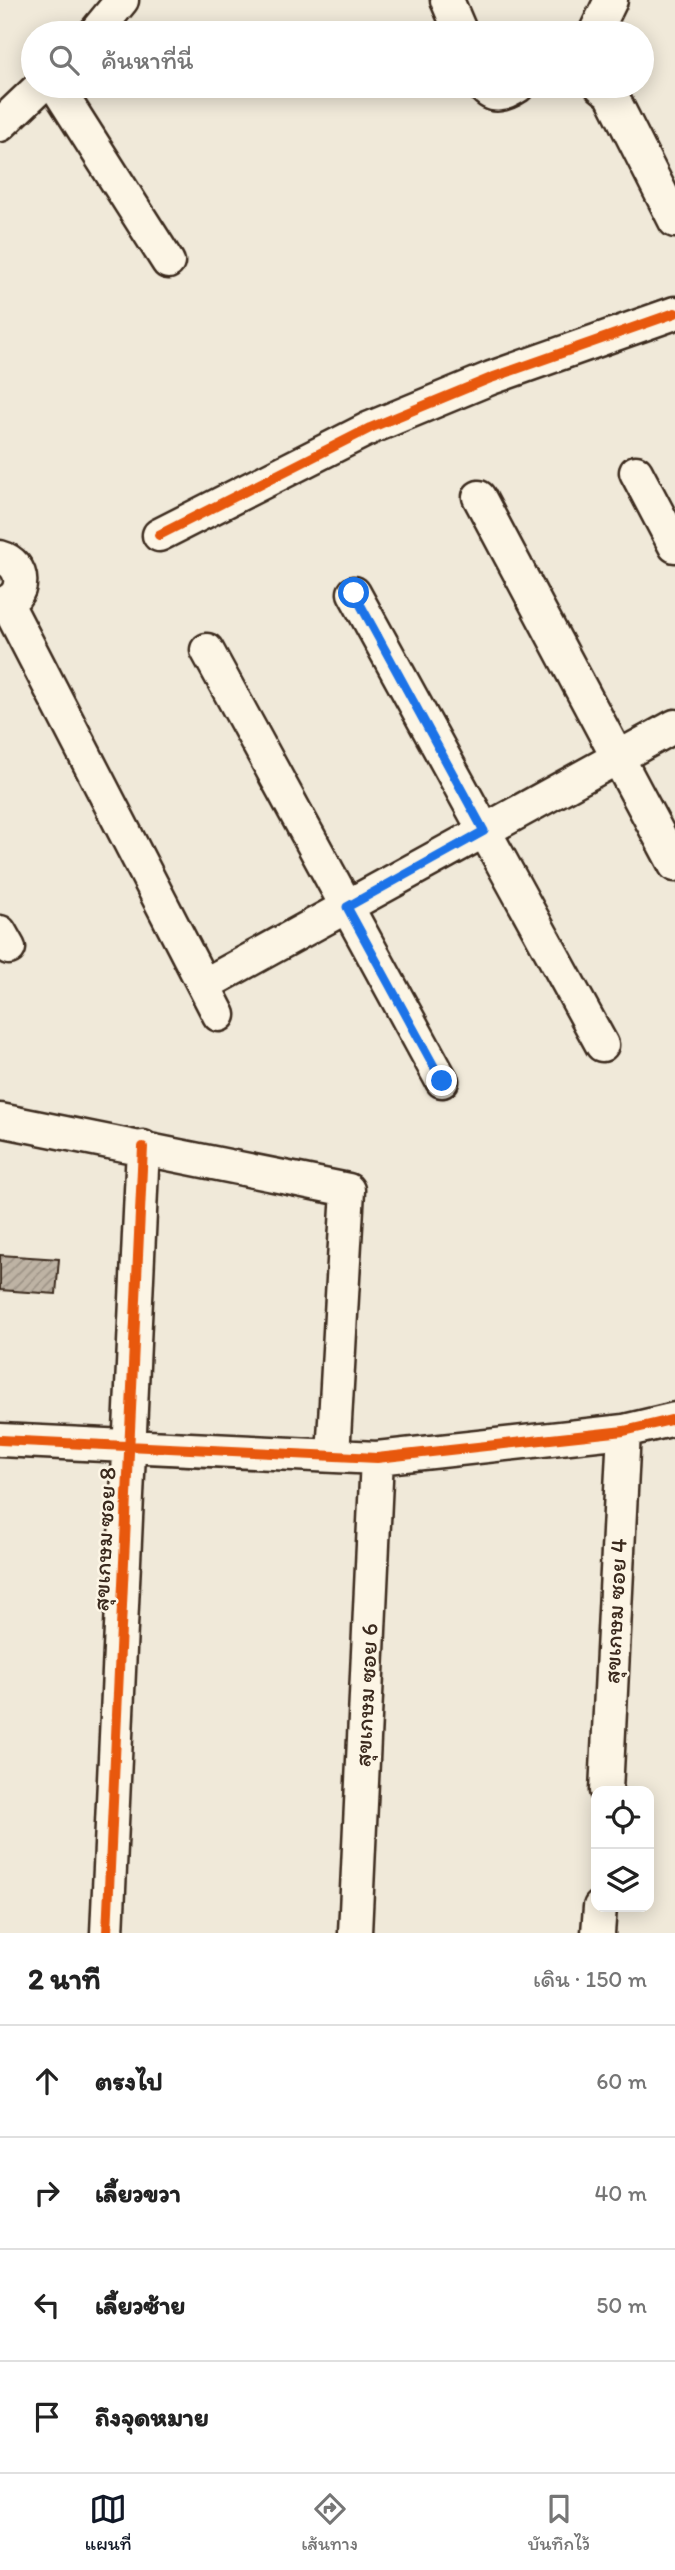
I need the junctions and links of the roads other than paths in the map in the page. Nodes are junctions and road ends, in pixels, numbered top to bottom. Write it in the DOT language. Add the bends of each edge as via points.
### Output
graph roads {
  1 [pos="122,0"];
  2 [pos="447,0"];
  3 [pos="611,0"];
  4 [pos="105,21"];
  5 [pos="456,21"];
  6 [pos="601,21"];
  7 [pos="28,98"];
  8 [pos="64,98"];
  9 [pos="613,98"];
  10 [pos="0,125"];
  11 [pos="675,221"];
  12 [pos="168,262"];
  13 [pos="675,313"];
  14 [pos="636,472"];
  15 [pos="479,497"];
  16 [pos="159,535"];
  17 [pos="675,546"];
  18 [pos="0,557"];
  19 [pos="354,593"];
  20 [pos="3,603"];
  21 [pos="207,650"];
  22 [pos="675,726"];
  23 [pos="618,758"];
  24 [pos="484,831"];
  25 [pos="675,865"];
  26 [pos="347,907"];
  27 [pos="204,985"];
  28 [pos="219,1015"];
  29 [pos="602,1045"];
  30 [pos="442,1081"];
  31 [pos="0,1120"];
  32 [pos="143,1147"];
  33 [pos="675,1419"];
  34 [pos="624,1430"];
  35 [pos="0,1440"];
  36 [pos="130,1447"];
  37 [pos="332,1456"];
  38 [pos="377,1458"];
  39 [pos="606,1786"];
  40 [pos="600,1912"];
  41 [pos="107,1933"];
  42 [pos="355,1933"];
  43 [pos="598,1933"];
  1 -- 4 [label="street"];
  2 -- 5 [label="street"];
  3 -- 6 [label="street"];
  7 -- 10 [label="street"];
  8 -- 12 [label="street"];
  9 -- 11 [label="street"];
  13 -- 16 [label="street" via="491,378 370,428"];
  14 -- 17 [label="street"];
  15 -- 23 [label="street"];
  18 -- 20 [label="street" via="15,565 21,577 19,591"];
  19 -- 24 [label="street"];
  20 -- 27 [label="street"];
  21 -- 26 [label="street"];
  22 -- 23 [label="street"];
  23 -- 24 [label="street"];
  23 -- 25 [label="street"];
  24 -- 26 [label="street"];
  24 -- 29 [label="street"];
  26 -- 27 [label="street"];
  26 -- 30 [label="street"];
  27 -- 28 [label="street"];
  31 -- 32 [label="street"];
  32 -- 36 [label="street, สุขเกษม ซอย 8"];
  32 -- 37 [label="street" via="348,1190"];
  33 -- 34 [label="street"];
  34 -- 38 [label="street"];
  34 -- 39 [label="street, สุขเกษม ซอย 4"];
  35 -- 36 [label="street"];
  36 -- 37 [label="street"];
  36 -- 41 [label="street, สุขเกษม ซอย 8"];
  37 -- 38 [label="street"];
  38 -- 42 [label="street, สุขเกษม ซอย 6"];
  40 -- 43 [label="street"];
}
